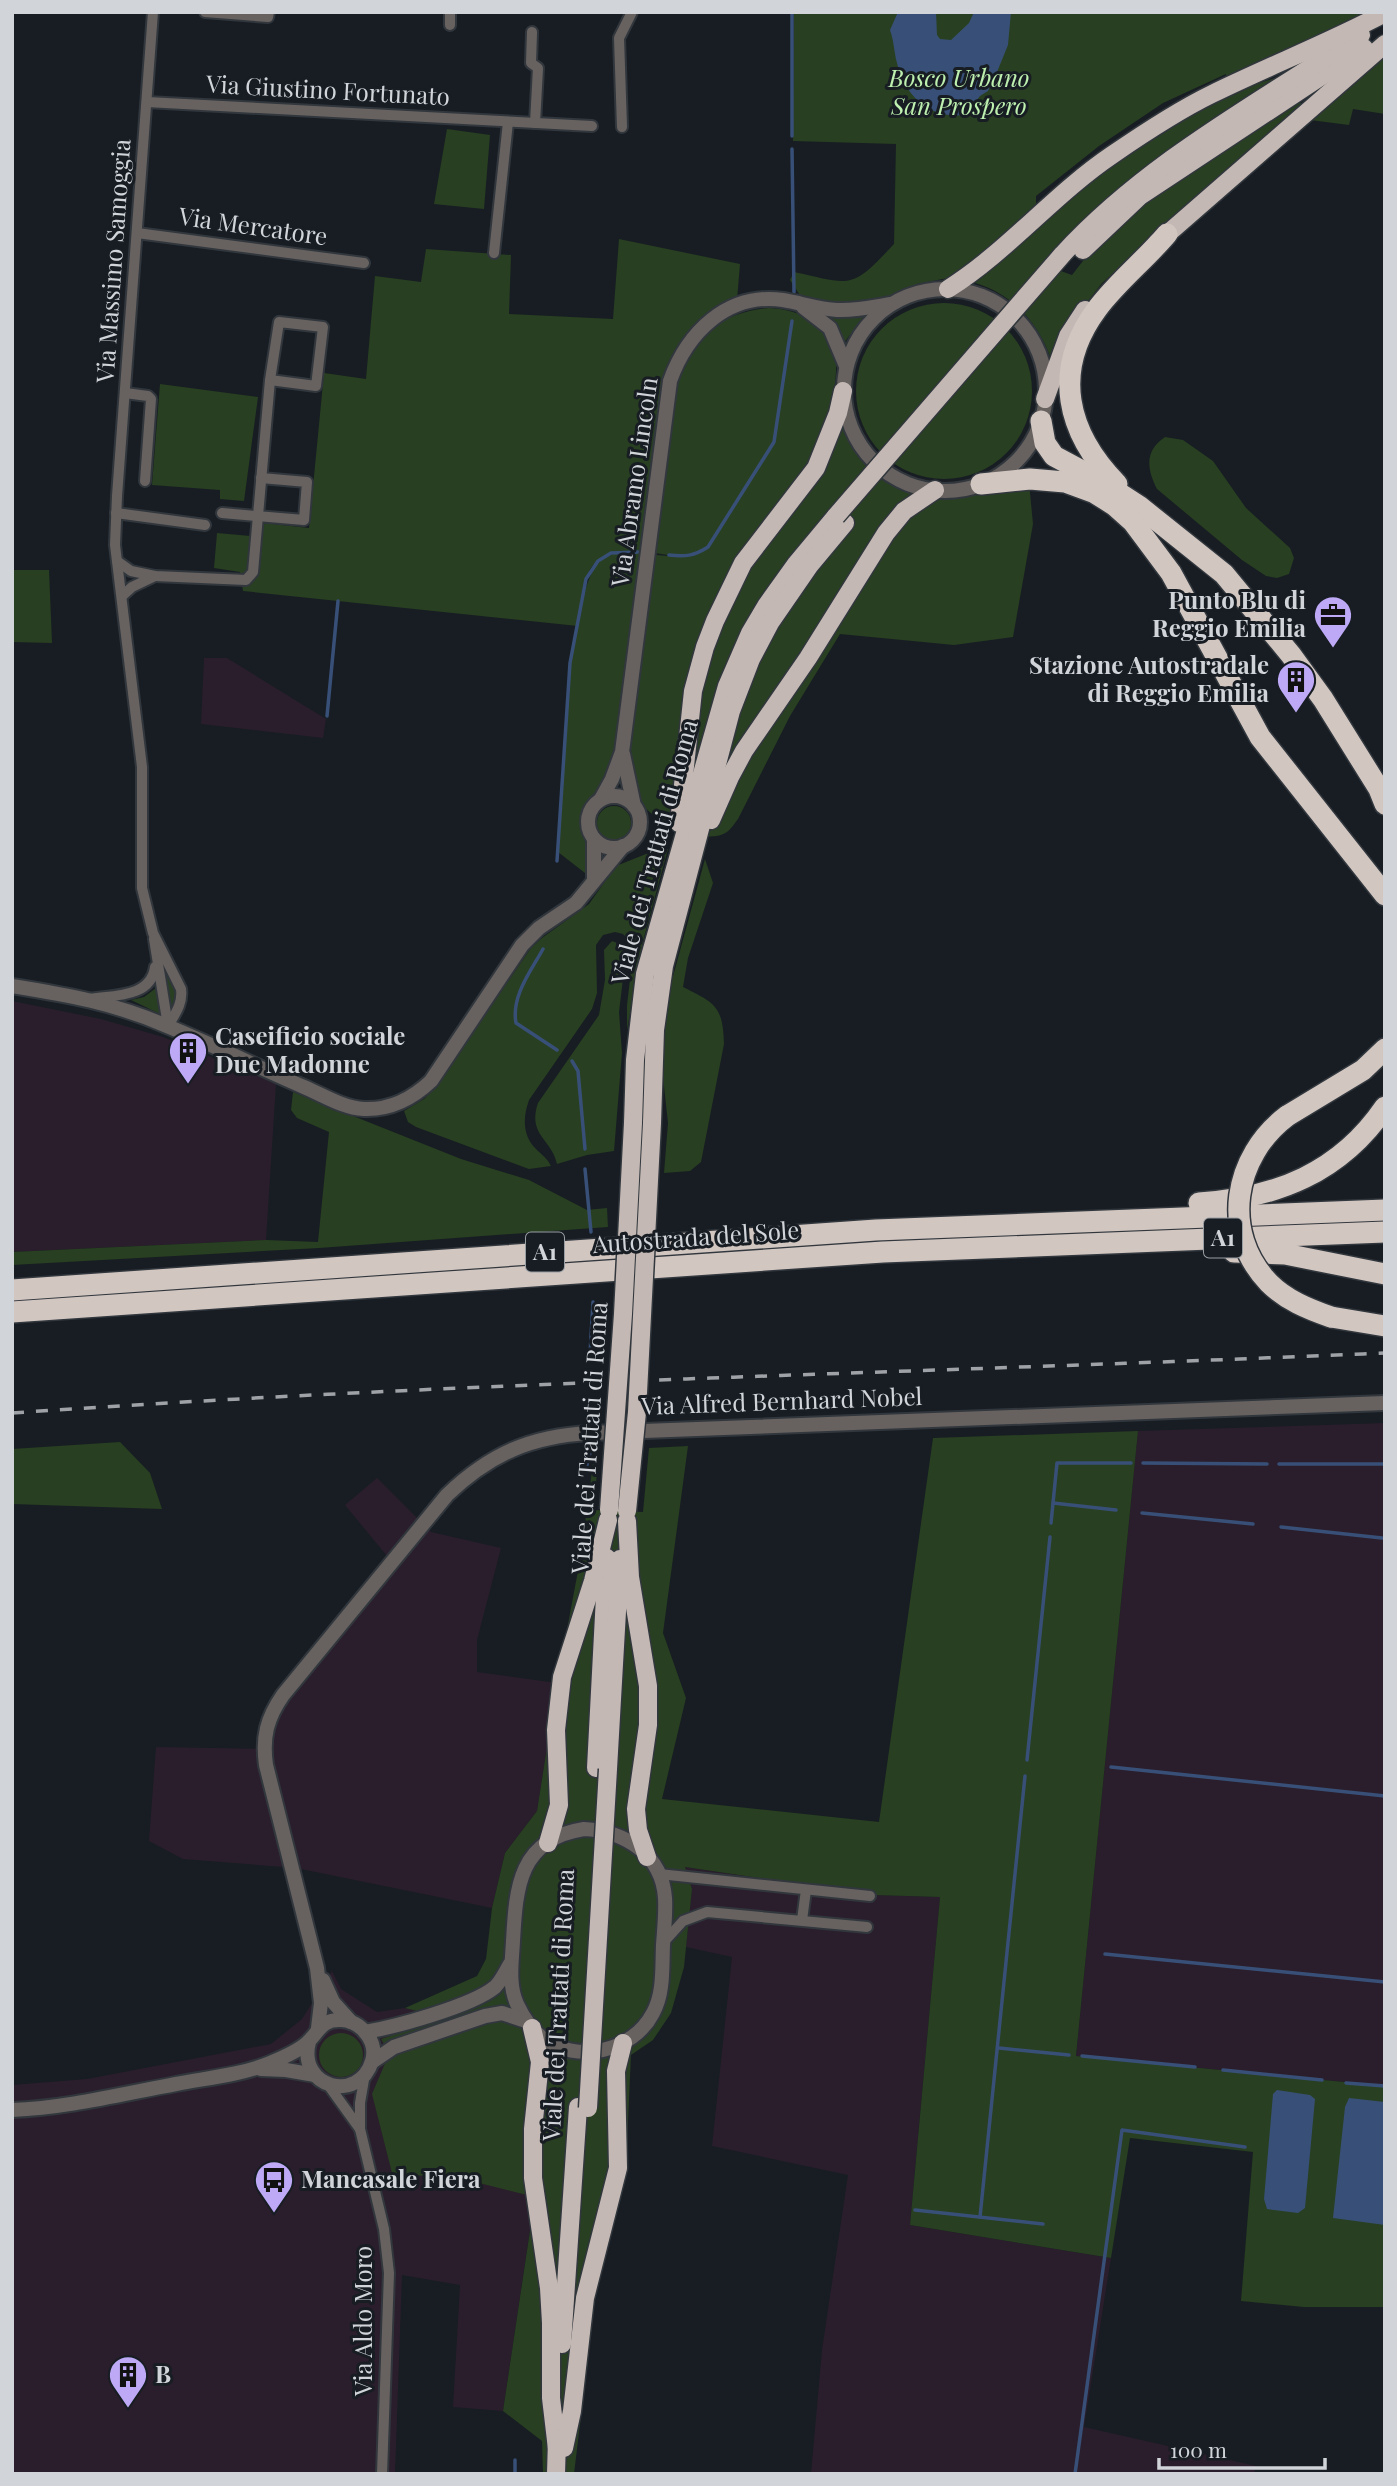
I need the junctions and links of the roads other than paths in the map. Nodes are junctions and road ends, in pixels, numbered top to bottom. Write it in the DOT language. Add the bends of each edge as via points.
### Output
graph roads {
  1 [pos="153,12"];
  2 [pos="205,12"];
  3 [pos="269,12"];
  4 [pos="450,12"];
  5 [pos="632,12"];
  6 [pos="1385,13"];
  7 [pos="1385,20"];
  8 [pos="450,25"];
  9 [pos="532,32"];
  10 [pos="1385,35"];
  11 [pos="1385,44"];
  12 [pos="146,102"];
  13 [pos="508,122"];
  14 [pos="535,123"];
  15 [pos="592,126"];
  16 [pos="622,127"];
  17 [pos="137,233"];
  18 [pos="1167,234"];
  19 [pos="494,253"];
  20 [pos="1067,259"];
  21 [pos="364,263"];
  22 [pos="948,289"];
  23 [pos="796,303"];
  24 [pos="891,304"];
  25 [pos="846,366"];
  26 [pos="270,380"];
  27 [pos="844,391"];
  28 [pos="125,393"];
  29 [pos="1045,399"];
  30 [pos="1041,421"];
  31 [pos="261,478"];
  32 [pos="145,481"];
  33 [pos="981,484"];
  34 [pos="935,490"];
  35 [pos="1139,506"];
  36 [pos="116,513"];
  37 [pos="222,513"];
  38 [pos="258,517"];
  39 [pos="841,519"];
  40 [pos="205,525"];
  41 [pos="117,561"];
  42 [pos="155,576"];
  43 [pos="122,596"];
  44 [pos="622,752"];
  45 [pos="601,799"];
  46 [pos="1385,804"];
  47 [pos="635,807"];
  48 [pos="594,839"];
  49 [pos="623,846"];
  50 [pos="594,878"];
  51 [pos="689,878"];
  52 [pos="668,886"];
  53 [pos="1385,895"];
  54 [pos="153,933"];
  55 [pos="155,958"];
  56 [pos="12,986"];
  57 [pos="89,999"];
  58 [pos="180,1004"];
  59 [pos="168,1026"];
  60 [pos="182,1032"];
  61 [pos="1385,1049"];
  62 [pos="1385,1107"];
  63 [pos="1385,1210"];
  64 [pos="1079,1220"];
  65 [pos="1385,1232"];
  66 [pos="1060,1244"];
  67 [pos="1385,1274"];
  68 [pos="12,1290"];
  69 [pos="12,1312"];
  70 [pos="1385,1326"];
  71 [pos="1385,1403"];
  72 [pos="618,1515"];
  73 [pos="548,1843"];
  74 [pos="647,1857"];
  75 [pos="659,1874"];
  76 [pos="806,1890"];
  77 [pos="870,1896"];
  78 [pos="802,1920"];
  79 [pos="867,1927"];
  80 [pos="663,1943"];
  81 [pos="512,1959"];
  82 [pos="317,1968"];
  83 [pos="351,2022"];
  84 [pos="529,2025"];
  85 [pos="318,2028"];
  86 [pos="365,2032"];
  87 [pos="309,2042"];
  88 [pos="624,2043"];
  89 [pos="368,2068"];
  90 [pos="256,2069"];
  91 [pos="315,2075"];
  92 [pos="330,2086"];
  93 [pos="12,2110"];
  94 [pos="360,2129"];
  95 [pos="560,2449"];
  96 [pos="382,2474"];
  97 [pos="556,2474"];
  98 [pos="562,2474"];
  1 -- 12 [label="street, Via Massimo Samoggia"];
  2 -- 3 [label="street" via="268,17"];
  4 -- 8 [label="street"];
  5 -- 16 [label="street" via="619,38"];
  6 -- 22 [label="highway" via="1210,95 1137,138 1086,174 976,271"];
  7 -- 20 [label="highway, Viale dei Trattati di Roma" via="1142,180 1097,218"];
  9 -- 14 [label="street" via="531,63 538,68"];
  10 -- 20 [label="highway, Viale dei Trattati di Roma" via="1150,189"];
  11 -- 18 [label="highway"];
  12 -- 13 [label="street, Via Giustino Fortunato"];
  12 -- 17 [label="street, Via Massimo Samoggia"];
  13 -- 14 [label="street, Via Giustino Fortunato"];
  13 -- 19 [label="street"];
  14 -- 15 [label="street, Via Giustino Fortunato"];
  17 -- 21 [label="street, Via Mercatore"];
  17 -- 28 [label="street, Via Massimo Samoggia"];
  18 -- 29 [label="highway" via="1086,309 1068,336"];
  18 -- 35 [label="highway" via="1090,319 1076,347 1070,377 1075,422 1086,446"];
  20 -- 39 [label="highway, Viale dei Trattati di Roma"];
  22 -- 24 [label="street" via="912,294"];
  22 -- 29 [label="street" via="988,298 1021,323 1041,359"];
  23 -- 24 [label="street, Via Abramo Lincoln" via="839,310"];
  23 -- 25 [label="street" via="830,328"];
  23 -- 44 [label="street, Via Abramo Lincoln" via="752,301 723,311 693,335 676,364 661,441"];
  24 -- 25 [label="street" via="863,331"];
  25 -- 27 [label="street"];
  26 -- 26 [label="street" via="316,386 323,327 279,322"];
  26 -- 31 [label="street"];
  27 -- 34 [label="street" via="853,432 870,458 905,482"];
  27 -- 52 [label="highway" via="816,468 743,563 705,647 690,710"];
  28 -- 32 [label="street" via="151,399"];
  28 -- 36 [label="street, Via Massimo Samoggia"];
  29 -- 30 [label="street"];
  30 -- 33 [label="street" via="1018,459"];
  30 -- 35 [label="highway" via="1045,443 1054,456"];
  31 -- 38 [label="street"];
  31 -- 38 [label="street" via="307,482 304,520"];
  33 -- 34 [label="street"];
  33 -- 53 [label="highway" via="1030,479 1065,482 1105,499 1133,522 1171,573 1260,737"];
  34 -- 51 [label="highway" via="904,512 886,533 760,725 730,777"];
  35 -- 46 [label="highway" via="1209,559 1291,654"];
  36 -- 40 [label="street"];
  36 -- 41 [label="street, Via Massimo Samoggia"];
  37 -- 38 [label="street"];
  38 -- 42 [label="street" via="253,572 246,580"];
  39 -- 51 [label="highway, Viale dei Trattati di Roma" via="770,622 751,659 731,711"];
  39 -- 52 [label="highway, Viale dei Trattati di Roma" via="783,580 735,666"];
  41 -- 42 [label="street" via="131,571"];
  41 -- 43 [label="street, Via Massimo Samoggia"];
  42 -- 43 [label="street"];
  43 -- 54 [label="street, Via Massimo Samoggia" via="142,767 142,888"];
  44 -- 45 [label="street, Via Abramo Lincoln"];
  44 -- 47 [label="street, Via Abramo Lincoln"];
  45 -- 47 [label="street" via="619,797"];
  45 -- 48 [label="street, Via Abramo Lincoln" via="588,817"];
  47 -- 49 [label="street, Via Abramo Lincoln" via="637,832"];
  48 -- 49 [label="street" via="608,847"];
  48 -- 50 [label="street, Via Abramo Lincoln"];
  49 -- 50 [label="street, Via Abramo Lincoln"];
  50 -- 60 [label="street, Via Abramo Lincoln" via="576,903 522,945 430,1081 403,1101 377,1109 352,1107"];
  51 -- 72 [label="highway, Viale dei Trattati di Roma, bridge" via="658,1000 637,1412"];
  52 -- 72 [label="highway, Viale dei Trattati di Roma, bridge" via="645,974 635,1060"];
  54 -- 55 [label="street, Via Massimo Samoggia"];
  54 -- 58 [label="street, Via Massimo Samoggia" via="181,989"];
  55 -- 57 [label="street, Via Massimo Samoggia" via="153,976 137,992"];
  55 -- 59 [label="street, Via Massimo Samoggia"];
  56 -- 57 [label="street, Via Abramo Lincoln"];
  57 -- 59 [label="street, Via Abramo Lincoln"];
  58 -- 59 [label="street"];
  58 -- 60 [label="street, Via Massimo Samoggia" via="177,1017"];
  59 -- 60 [label="street, Via Abramo Lincoln"];
  61 -- 70 [label="highway, bridge" via="1363,1070 1287,1116 1261,1140 1242,1178 1239,1208 1243,1236 1269,1283 1296,1303 1331,1317"];
  62 -- 64 [label="highway" via="1364,1134 1335,1159 1278,1189 1236,1200 1166,1205"];
  63 -- 64 [label="highway, Autostrada del Sole / A1"];
  64 -- 68 [label="highway, Autostrada del Sole / A1"];
  65 -- 66 [label="highway, Autostrada del Sole / A1"];
  66 -- 67 [label="highway" via="1285,1254"];
  66 -- 69 [label="highway, Autostrada del Sole / A1" via="691,1264"];
  71 -- 82 [label="street, Via Alfred Bernhard Nobel" via="590,1433 541,1439 502,1454 447,1494 283,1695 267,1721 265,1765"];
  72 -- 73 [label="highway" via="562,1677 556,1730 559,1805"];
  72 -- 74 [label="highway" via="648,1686 648,1725 636,1809"];
  72 -- 95 [label="highway, Viale dei Trattati di Roma"];
  73 -- 74 [label="street" via="571,1831 600,1829 632,1842"];
  73 -- 81 [label="street" via="529,1861 517,1885"];
  74 -- 75 [label="street"];
  75 -- 76 [label="street"];
  75 -- 80 [label="street" via="665,1896"];
  76 -- 77 [label="street"];
  76 -- 78 [label="street"];
  78 -- 79 [label="street"];
  78 -- 80 [label="street" via="707,1912 683,1921"];
  80 -- 88 [label="street" via="661,1982 653,2013"];
  81 -- 84 [label="street" via="514,1998"];
  81 -- 86 [label="street" via="501,1980 476,1997"];
  82 -- 83 [label="street, Via Alfred Bernhard Nobel" via="333,2002"];
  82 -- 85 [label="street, Via Alfred Bernhard Nobel"];
  83 -- 85 [label="street" via="334,2021"];
  83 -- 86 [label="street"];
  84 -- 88 [label="street" via="542,2038 573,2050 600,2051"];
  84 -- 89 [label="street" via="502,2014 485,2016 394,2047"];
  84 -- 95 [label="highway" via="540,2062 533,2178 549,2288 551,2398"];
  85 -- 87 [label="street"];
  86 -- 89 [label="street" via="372,2046"];
  87 -- 90 [label="street"];
  87 -- 91 [label="street" via="307,2056"];
  88 -- 95 [label="highway" via="616,2071 618,2168 585,2298 572,2411"];
  89 -- 92 [label="street" via="355,2082"];
  89 -- 94 [label="street, Via Aldo Moro"];
  90 -- 91 [label="street"];
  90 -- 93 [label="street" via="53,2107"];
  91 -- 92 [label="street"];
  92 -- 94 [label="street, Via Aldo Moro"];
  94 -- 96 [label="street, Via Aldo Moro" via="388,2264"];
  95 -- 97 [label="highway, Viale dei Trattati di Roma"];
  95 -- 98 [label="highway, Viale dei Trattati di Roma"];
}
